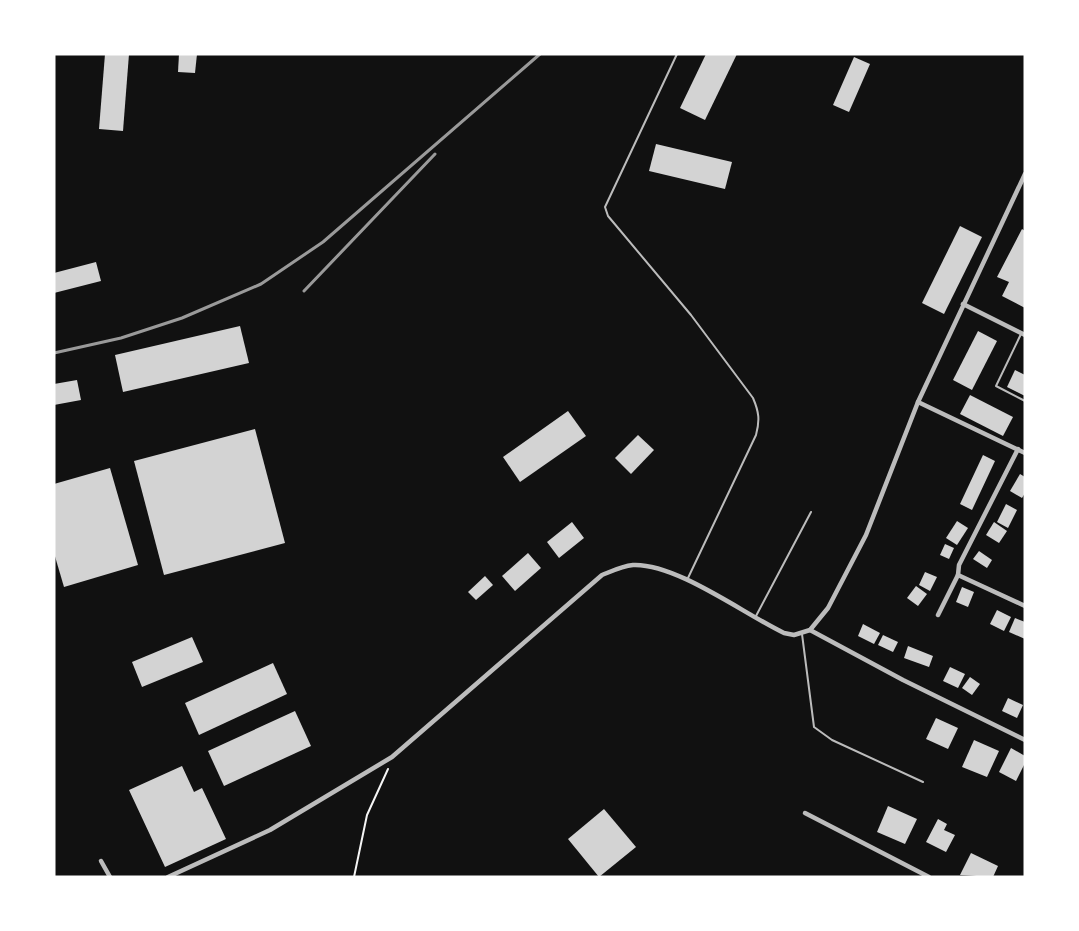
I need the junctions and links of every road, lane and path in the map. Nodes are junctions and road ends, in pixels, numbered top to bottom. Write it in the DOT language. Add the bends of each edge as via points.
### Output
graph roads {
  1 [pos="677,54"];
  2 [pos="1025,174"];
  3 [pos="963,304"];
  4 [pos="1023,334"];
  5 [pos="1025,401"];
  6 [pos="918,402"];
  7 [pos="1018,449"];
  8 [pos="1025,453"];
  9 [pos="811,512"];
  10 [pos="958,575"];
  11 [pos="687,581"];
  12 [pos="1025,606"];
  13 [pos="938,615"];
  14 [pos="755,618"];
  15 [pos="810,630"];
  16 [pos="802,634"];
  17 [pos="1025,740"];
  18 [pos="392,757"];
  19 [pos="923,782"];
  20 [pos="805,813"];
  21 [pos="101,861"];
  22 [pos="110,877"];
  23 [pos="168,877"];
  24 [pos="354,877"];
  25 [pos="929,877"];
  1 -- 11 [label="lane" via="604,207 753,398 760,422"];
  2 -- 3 [label="street"];
  3 -- 4 [label="street"];
  3 -- 6 [label="street"];
  4 -- 5 [label="lane" via="996,386"];
  6 -- 7 [label="street"];
  6 -- 15 [label="street" via="866,534 828,608"];
  7 -- 8 [label="street"];
  7 -- 10 [label="street" via="959,565"];
  9 -- 14 [label="lane"];
  10 -- 12 [label="street"];
  10 -- 13 [label="street"];
  11 -- 14 [label="street"];
  11 -- 18 [label="street" via="662,569 631,565 602,575"];
  14 -- 16 [label="street" via="784,633"];
  15 -- 16 [label="street"];
  15 -- 17 [label="street"];
  16 -- 19 [label="lane" via="814,727 832,740"];
  18 -- 23 [label="street" via="270,830"];
  18 -- 24 [label="path" via="367,815"];
  20 -- 25 [label="street"];
  21 -- 22 [label="street"];
}
